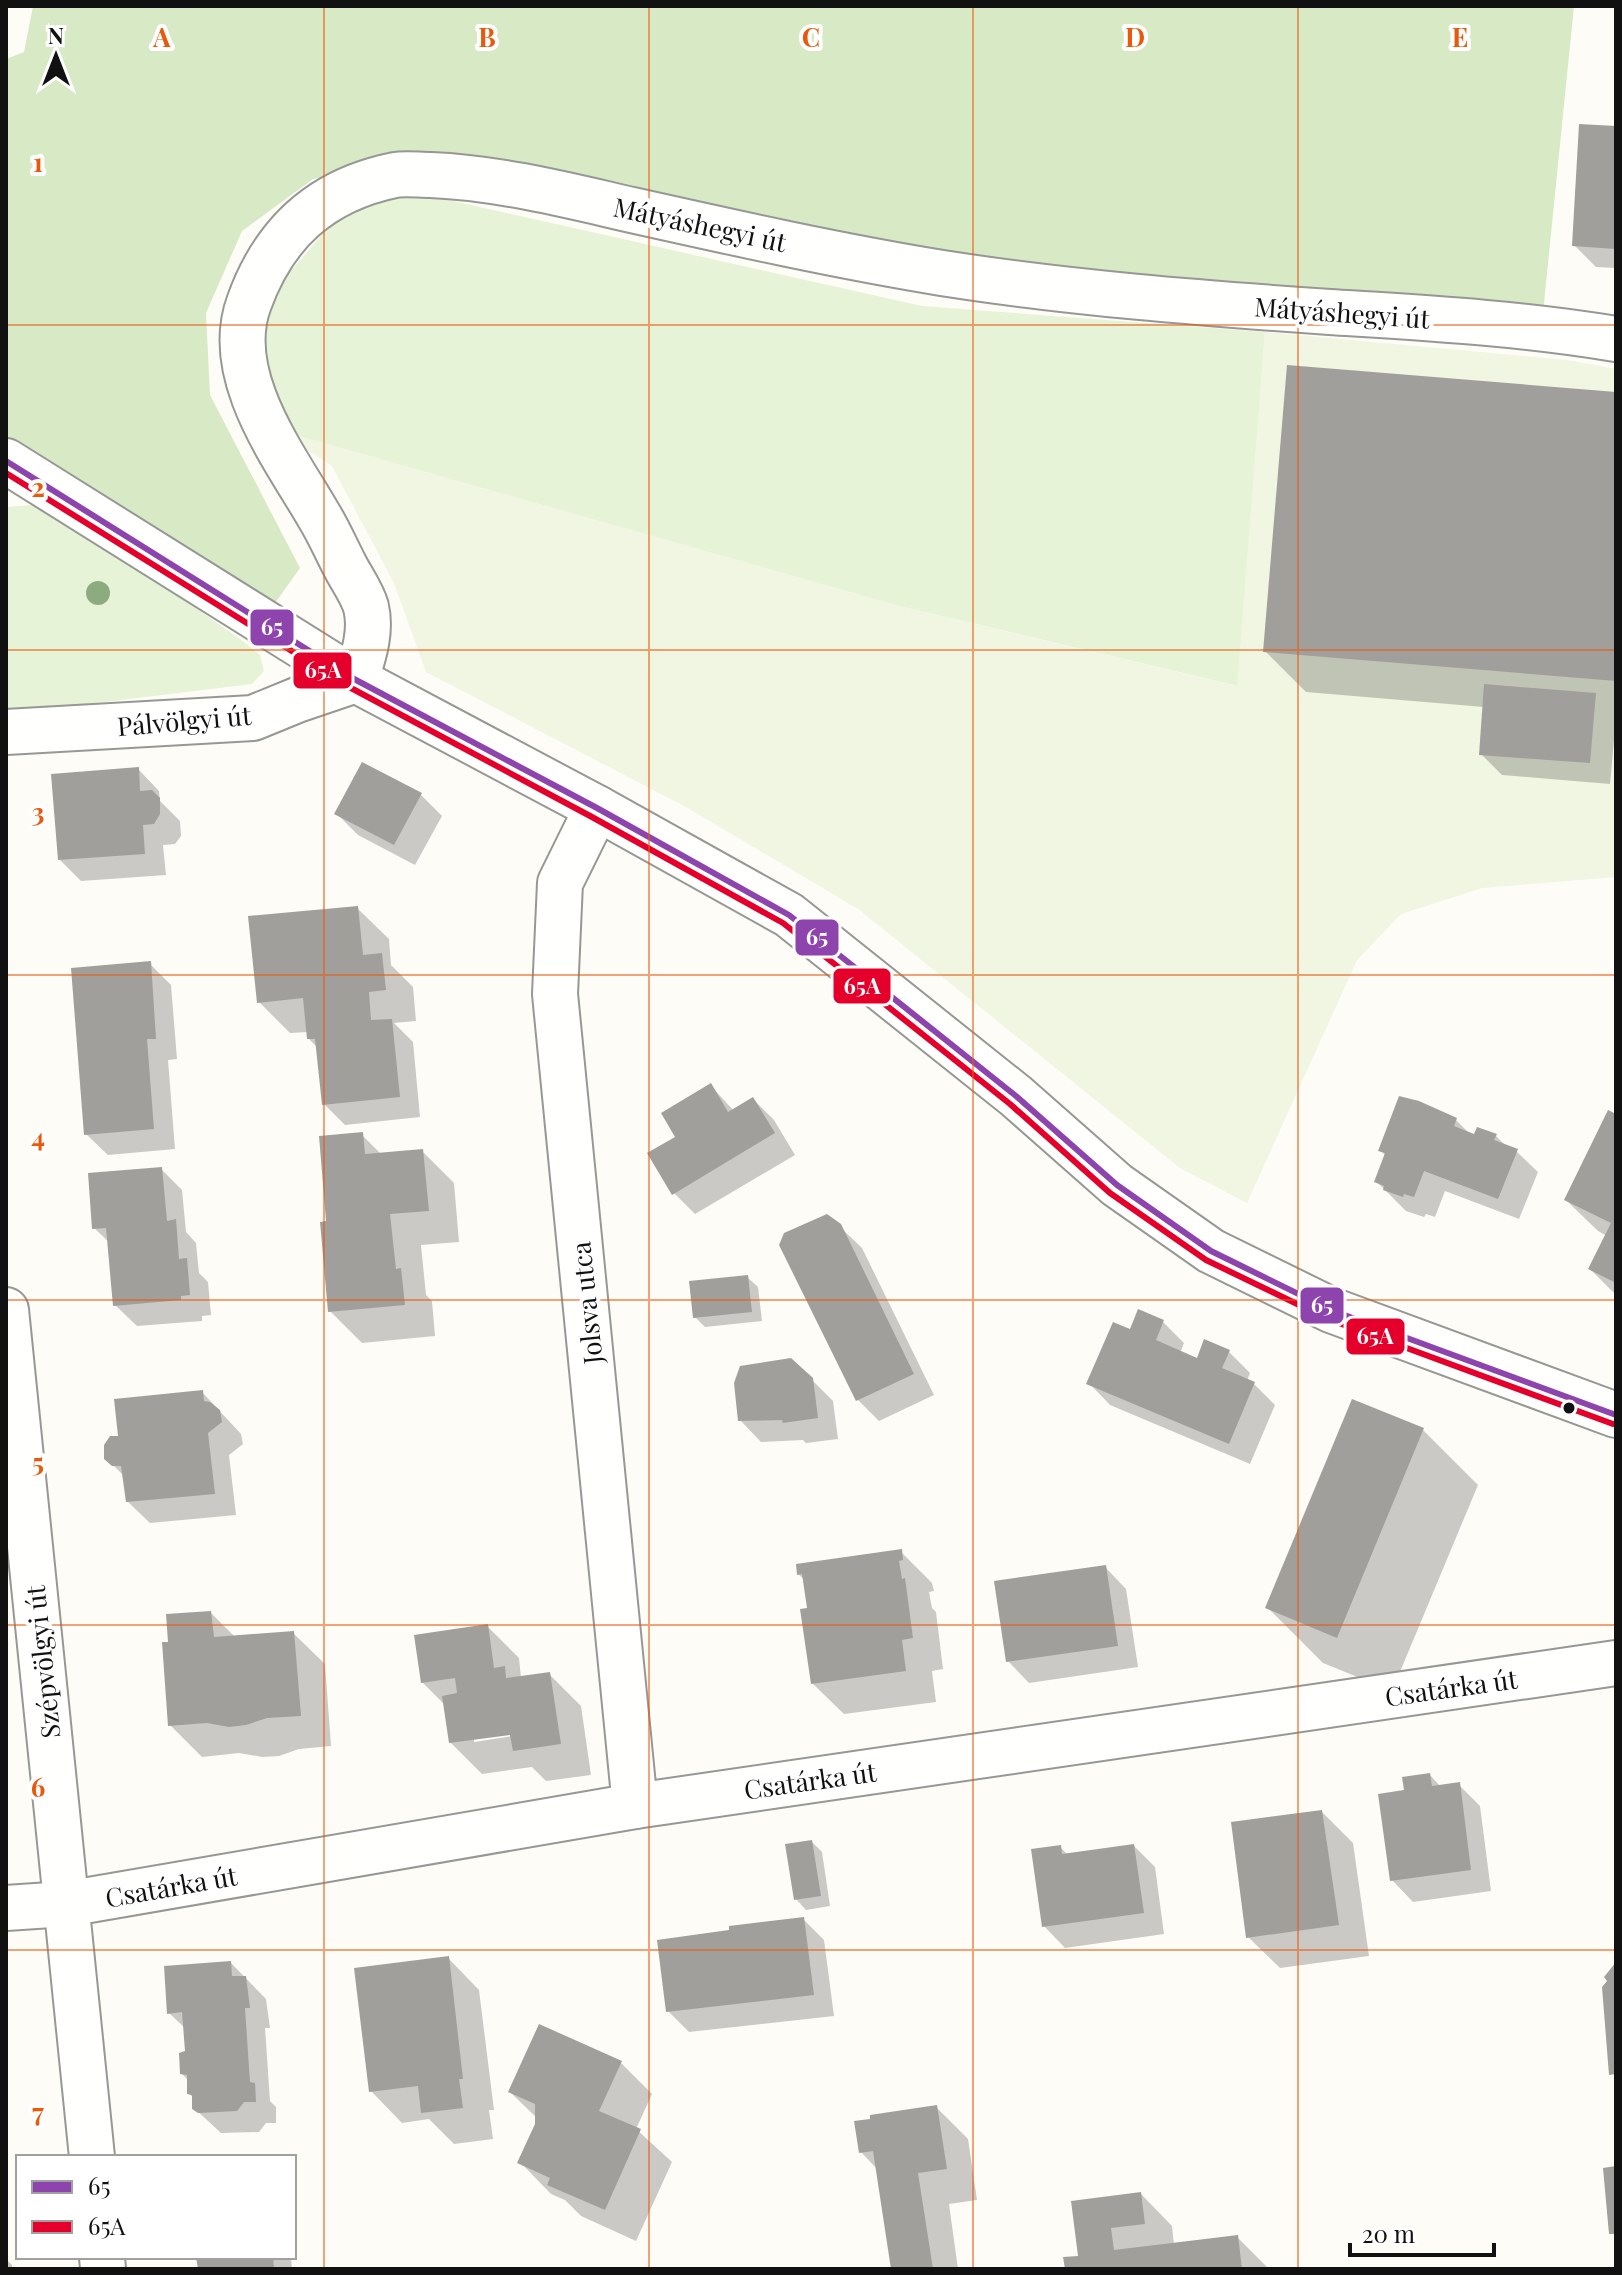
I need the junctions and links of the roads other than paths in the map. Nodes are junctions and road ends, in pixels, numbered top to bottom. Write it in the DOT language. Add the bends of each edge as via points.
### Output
graph roads {
  1 [pos="1616,339"];
  2 [pos="6,461"];
  3 [pos="356,680"];
  4 [pos="6,732"];
  5 [pos="597,808"];
  6 [pos="6,1310"];
  7 [pos="1616,1415"];
  8 [pos="1616,1663"];
  9 [pos="635,1806"];
  10 [pos="66,1904"];
  11 [pos="6,1908"];
  12 [pos="92,2155"];
  1 -- 3 [label="street, Mátyáshegyi út" via="1496,323 1199,302 981,278 763,238 522,185 399,174 326,201 299,222 260,273 246,310 243,353 268,432 366,607 367,643"];
  2 -- 3 [label="street"];
  3 -- 4 [label="street, Pálvölgyi út" via="253,718"];
  3 -- 5 [label="street"];
  5 -- 7 [label="street" via="789,915 1016,1096 1117,1185 1211,1251 1331,1310"];
  5 -- 9 [label="street, Jolsva utca" via="560,883 555,994"];
  6 -- 10 [label="street, Szépvölgyi út"];
  8 -- 9 [label="street, Csatárka út"];
  9 -- 10 [label="street, Csatárka út"];
  10 -- 11 [label="street, Csatárka út"];
  10 -- 12 [label="street, Szépvölgyi út"];
}
